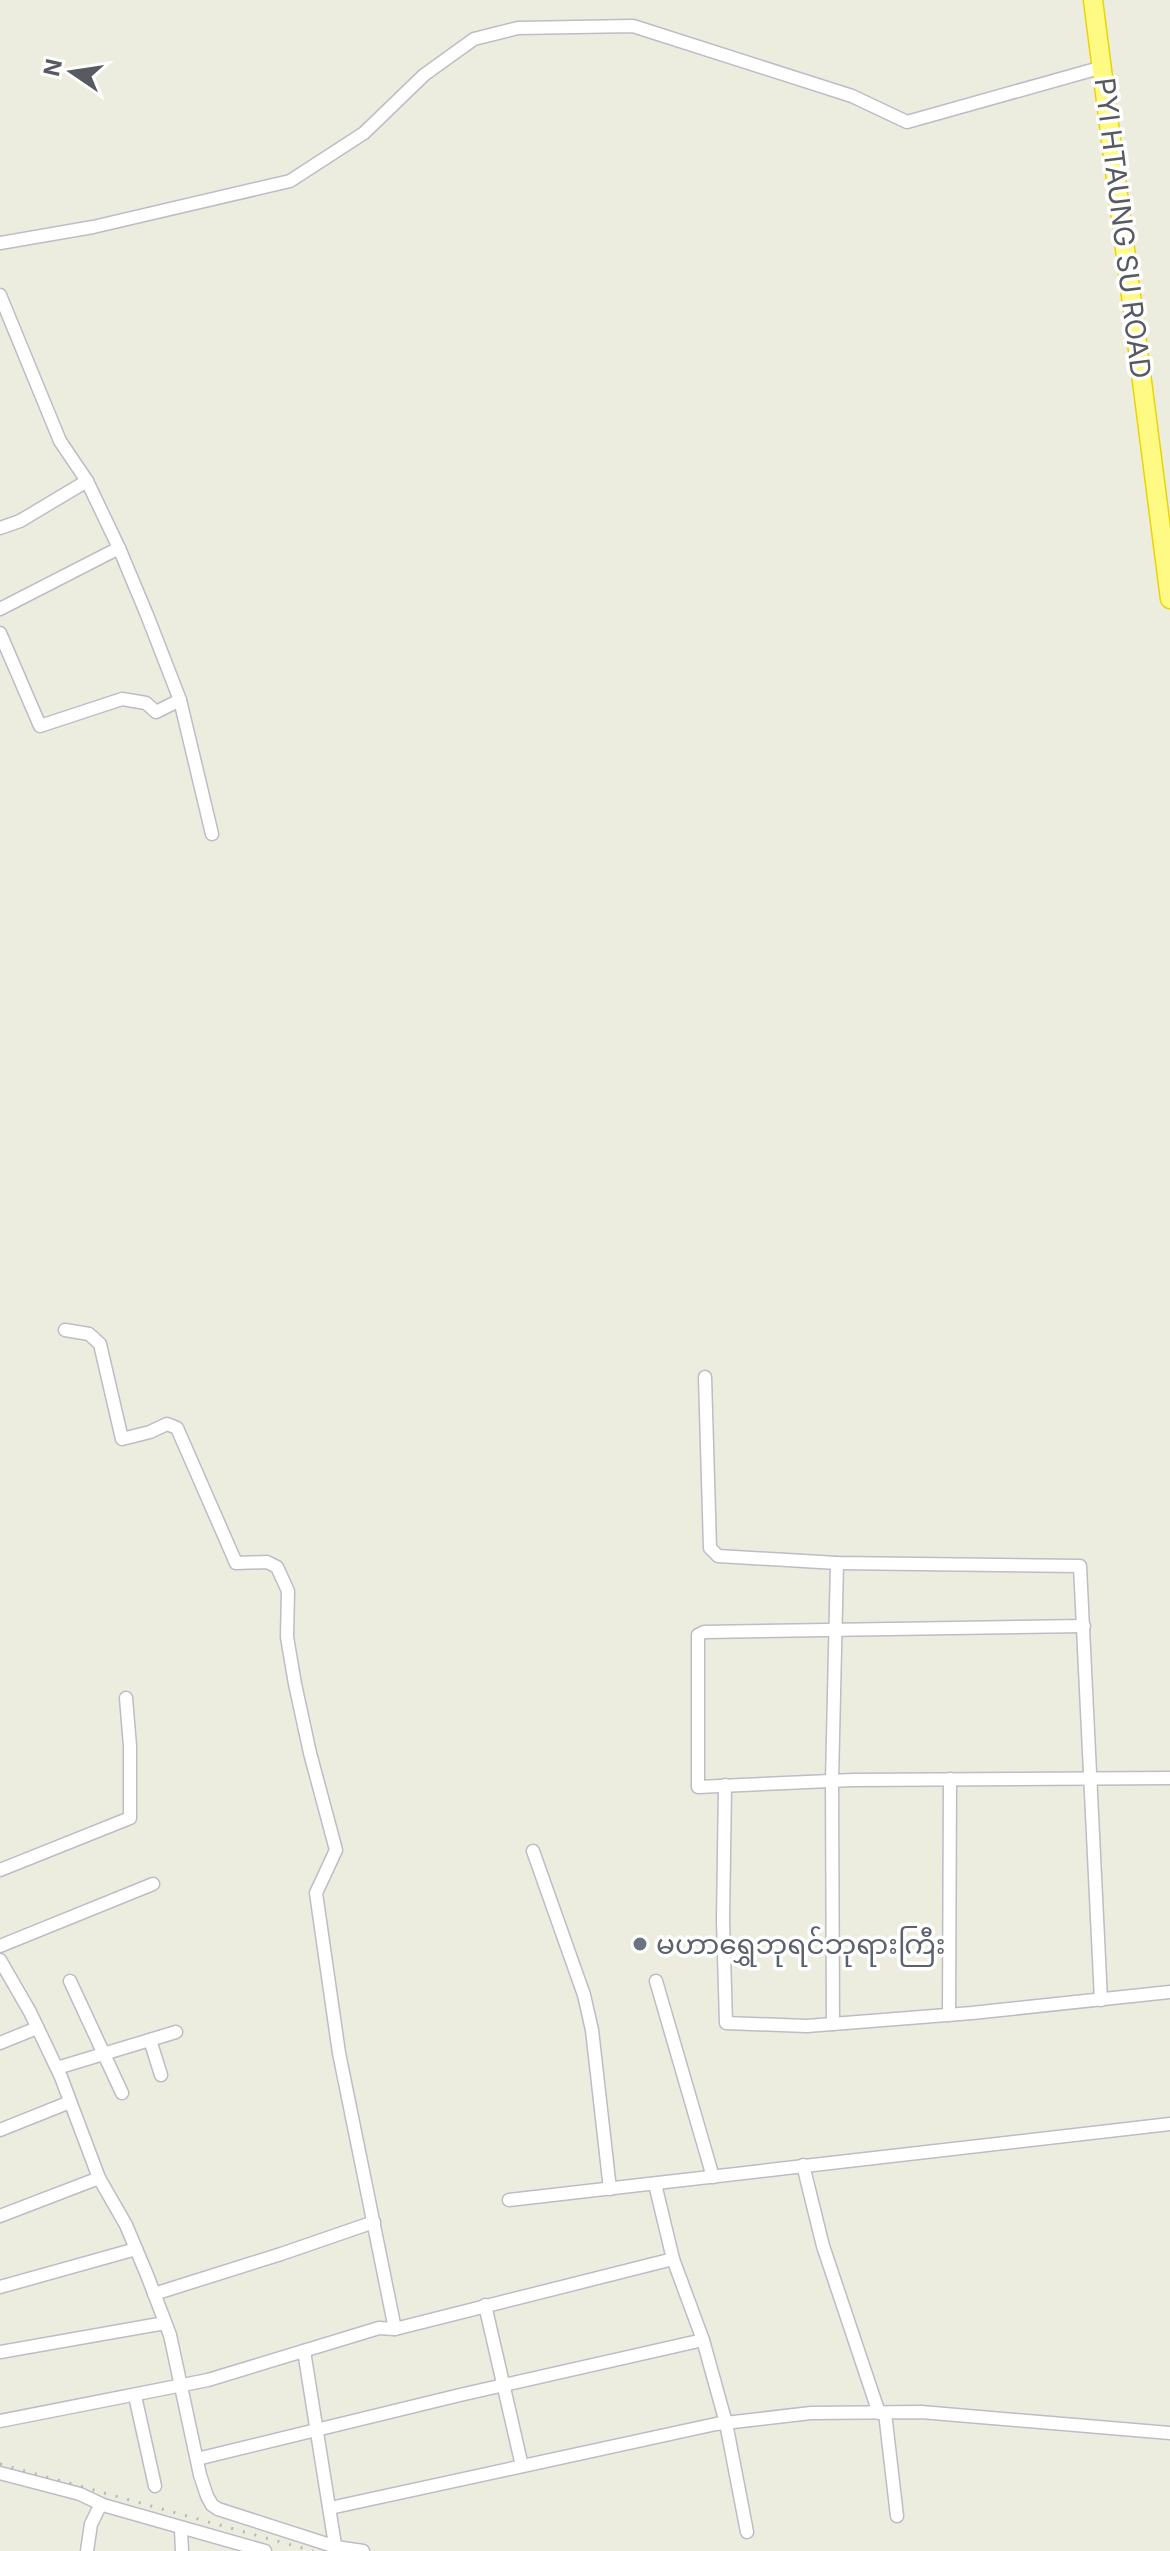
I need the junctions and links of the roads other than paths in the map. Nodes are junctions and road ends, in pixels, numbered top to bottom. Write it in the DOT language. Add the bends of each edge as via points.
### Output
graph roads {
  1 [pos="1093,0"];
  2 [pos="1103,67"];
  3 [pos="0,243"];
  4 [pos="0,295"];
  5 [pos="87,481"];
  6 [pos="0,528"];
  7 [pos="119,548"];
  8 [pos="1170,599"];
  9 [pos="0,609"];
  10 [pos="0,633"];
  11 [pos="180,700"];
  12 [pos="212,834"];
  13 [pos="65,1330"];
  14 [pos="705,1377"];
  15 [pos="837,1563"];
  16 [pos="1084,1626"];
  17 [pos="836,1630"];
  18 [pos="126,1698"];
  19 [pos="1092,1778"];
  20 [pos="1170,1778"];
  21 [pos="950,1779"];
  22 [pos="832,1781"];
  23 [pos="725,1785"];
  24 [pos="533,1851"];
  25 [pos="0,1870"];
  26 [pos="153,1884"];
  27 [pos="0,1946"];
  28 [pos="0,1960"];
  29 [pos="70,1981"];
  30 [pos="656,1981"];
  31 [pos="1170,1992"];
  32 [pos="1101,2000"];
  33 [pos="949,2015"];
  34 [pos="833,2024"];
  35 [pos="37,2028"];
  36 [pos="176,2032"];
  37 [pos="150,2040"];
  38 [pos="0,2043"];
  39 [pos="105,2054"];
  40 [pos="57,2068"];
  41 [pos="161,2075"];
  42 [pos="122,2093"];
  43 [pos="70,2102"];
  44 [pos="1170,2124"];
  45 [pos="0,2130"];
  46 [pos="803,2165"];
  47 [pos="713,2177"];
  48 [pos="99,2178"];
  49 [pos="655,2184"];
  50 [pos="610,2189"];
  51 [pos="509,2200"];
  52 [pos="0,2216"];
  53 [pos="374,2222"];
  54 [pos="136,2249"];
  55 [pos="673,2259"];
  56 [pos="0,2287"];
  57 [pos="154,2294"];
  58 [pos="485,2305"];
  59 [pos="165,2323"];
  60 [pos="395,2329"];
  61 [pos="703,2340"];
  62 [pos="304,2351"];
  63 [pos="0,2352"];
  64 [pos="505,2385"];
  65 [pos="182,2386"];
  66 [pos="135,2396"];
  67 [pos="882,2413"];
  68 [pos="0,2421"];
  69 [pos="726,2423"];
  70 [pos="318,2431"];
  71 [pos="1170,2433"];
  72 [pos="197,2459"];
  73 [pos="522,2466"];
  74 [pos="0,2473"];
  75 [pos="155,2486"];
  76 [pos="101,2504"];
  77 [pos="330,2508"];
  78 [pos="897,2516"];
  79 [pos="181,2529"];
  80 [pos="747,2532"];
  81 [pos="336,2549"];
  82 [pos="87,2551"];
  83 [pos="182,2551"];
  84 [pos="265,2551"];
  85 [pos="363,2551"];
  1 -- 2 [label="highway, PYI HTAUNG SU ROAD"];
  2 -- 3 [label="street" via="907,122 852,96 633,26 518,28 474,39 424,75 364,133 290,181"];
  2 -- 8 [label="highway, PYI HTAUNG SU ROAD"];
  4 -- 5 [label="street" via="60,441"];
  5 -- 6 [label="street"];
  5 -- 7 [label="street"];
  7 -- 9 [label="street"];
  7 -- 11 [label="street"];
  10 -- 11 [label="street" via="40,726 122,699 146,703 156,712"];
  11 -- 12 [label="street"];
  13 -- 53 [label="street" via="89,1334 100,1344 122,1439 167,1424 177,1428 236,1563 267,1562 277,1567 288,1591 287,1637 295,1684 336,1850 316,1893 324,1952"];
  14 -- 15 [label="street" via="710,1548 718,1556"];
  15 -- 16 [label="street" via="1080,1566"];
  15 -- 17 [label="street"];
  16 -- 17 [label="street"];
  16 -- 19 [label="street"];
  17 -- 22 [label="street"];
  17 -- 23 [label="street" via="698,1635 698,1787"];
  18 -- 25 [label="street" via="130,1818"];
  19 -- 20 [label="street"];
  19 -- 21 [label="street"];
  19 -- 32 [label="street"];
  21 -- 22 [label="street"];
  21 -- 33 [label="street"];
  22 -- 23 [label="street"];
  22 -- 34 [label="street"];
  23 -- 34 [label="street" via="726,2023"];
  24 -- 50 [label="street" via="592,2030"];
  26 -- 27 [label="street"];
  28 -- 35 [label="street"];
  29 -- 39 [label="street"];
  30 -- 47 [label="street"];
  31 -- 32 [label="street"];
  32 -- 33 [label="street"];
  33 -- 34 [label="street"];
  35 -- 38 [label="street"];
  35 -- 40 [label="street"];
  36 -- 37 [label="street"];
  37 -- 39 [label="street"];
  37 -- 41 [label="street"];
  39 -- 40 [label="street"];
  39 -- 42 [label="street"];
  40 -- 43 [label="street"];
  43 -- 45 [label="street"];
  43 -- 48 [label="street"];
  44 -- 46 [label="street"];
  46 -- 47 [label="street"];
  46 -- 67 [label="street" via="823,2246"];
  47 -- 49 [label="street"];
  48 -- 52 [label="street"];
  48 -- 54 [label="street"];
  49 -- 50 [label="street"];
  49 -- 55 [label="street"];
  50 -- 51 [label="street"];
  53 -- 57 [label="street"];
  53 -- 60 [label="street"];
  54 -- 56 [label="street"];
  54 -- 57 [label="street"];
  55 -- 58 [label="street"];
  55 -- 61 [label="street"];
  57 -- 59 [label="street"];
  58 -- 60 [label="street"];
  58 -- 64 [label="street"];
  59 -- 63 [label="street"];
  59 -- 65 [label="street"];
  60 -- 62 [label="street" via="379,2328"];
  61 -- 64 [label="street"];
  61 -- 69 [label="street"];
  62 -- 65 [label="street"];
  62 -- 70 [label="street"];
  64 -- 70 [label="street"];
  64 -- 73 [label="street"];
  65 -- 66 [label="street"];
  65 -- 72 [label="street"];
  66 -- 68 [label="street"];
  66 -- 75 [label="street"];
  67 -- 69 [label="street" via="811,2413"];
  67 -- 71 [label="street"];
  67 -- 78 [label="street"];
  69 -- 73 [label="street"];
  69 -- 80 [label="street"];
  70 -- 72 [label="street"];
  70 -- 77 [label="street"];
  72 -- 81 [label="street" via="207,2496 218,2509"];
  73 -- 77 [label="street"];
  74 -- 76 [label="street"];
  76 -- 79 [label="street"];
  76 -- 82 [label="street"];
  77 -- 81 [label="street"];
  79 -- 83 [label="street"];
  79 -- 84 [label="street"];
  81 -- 85 [label="street"];
}
